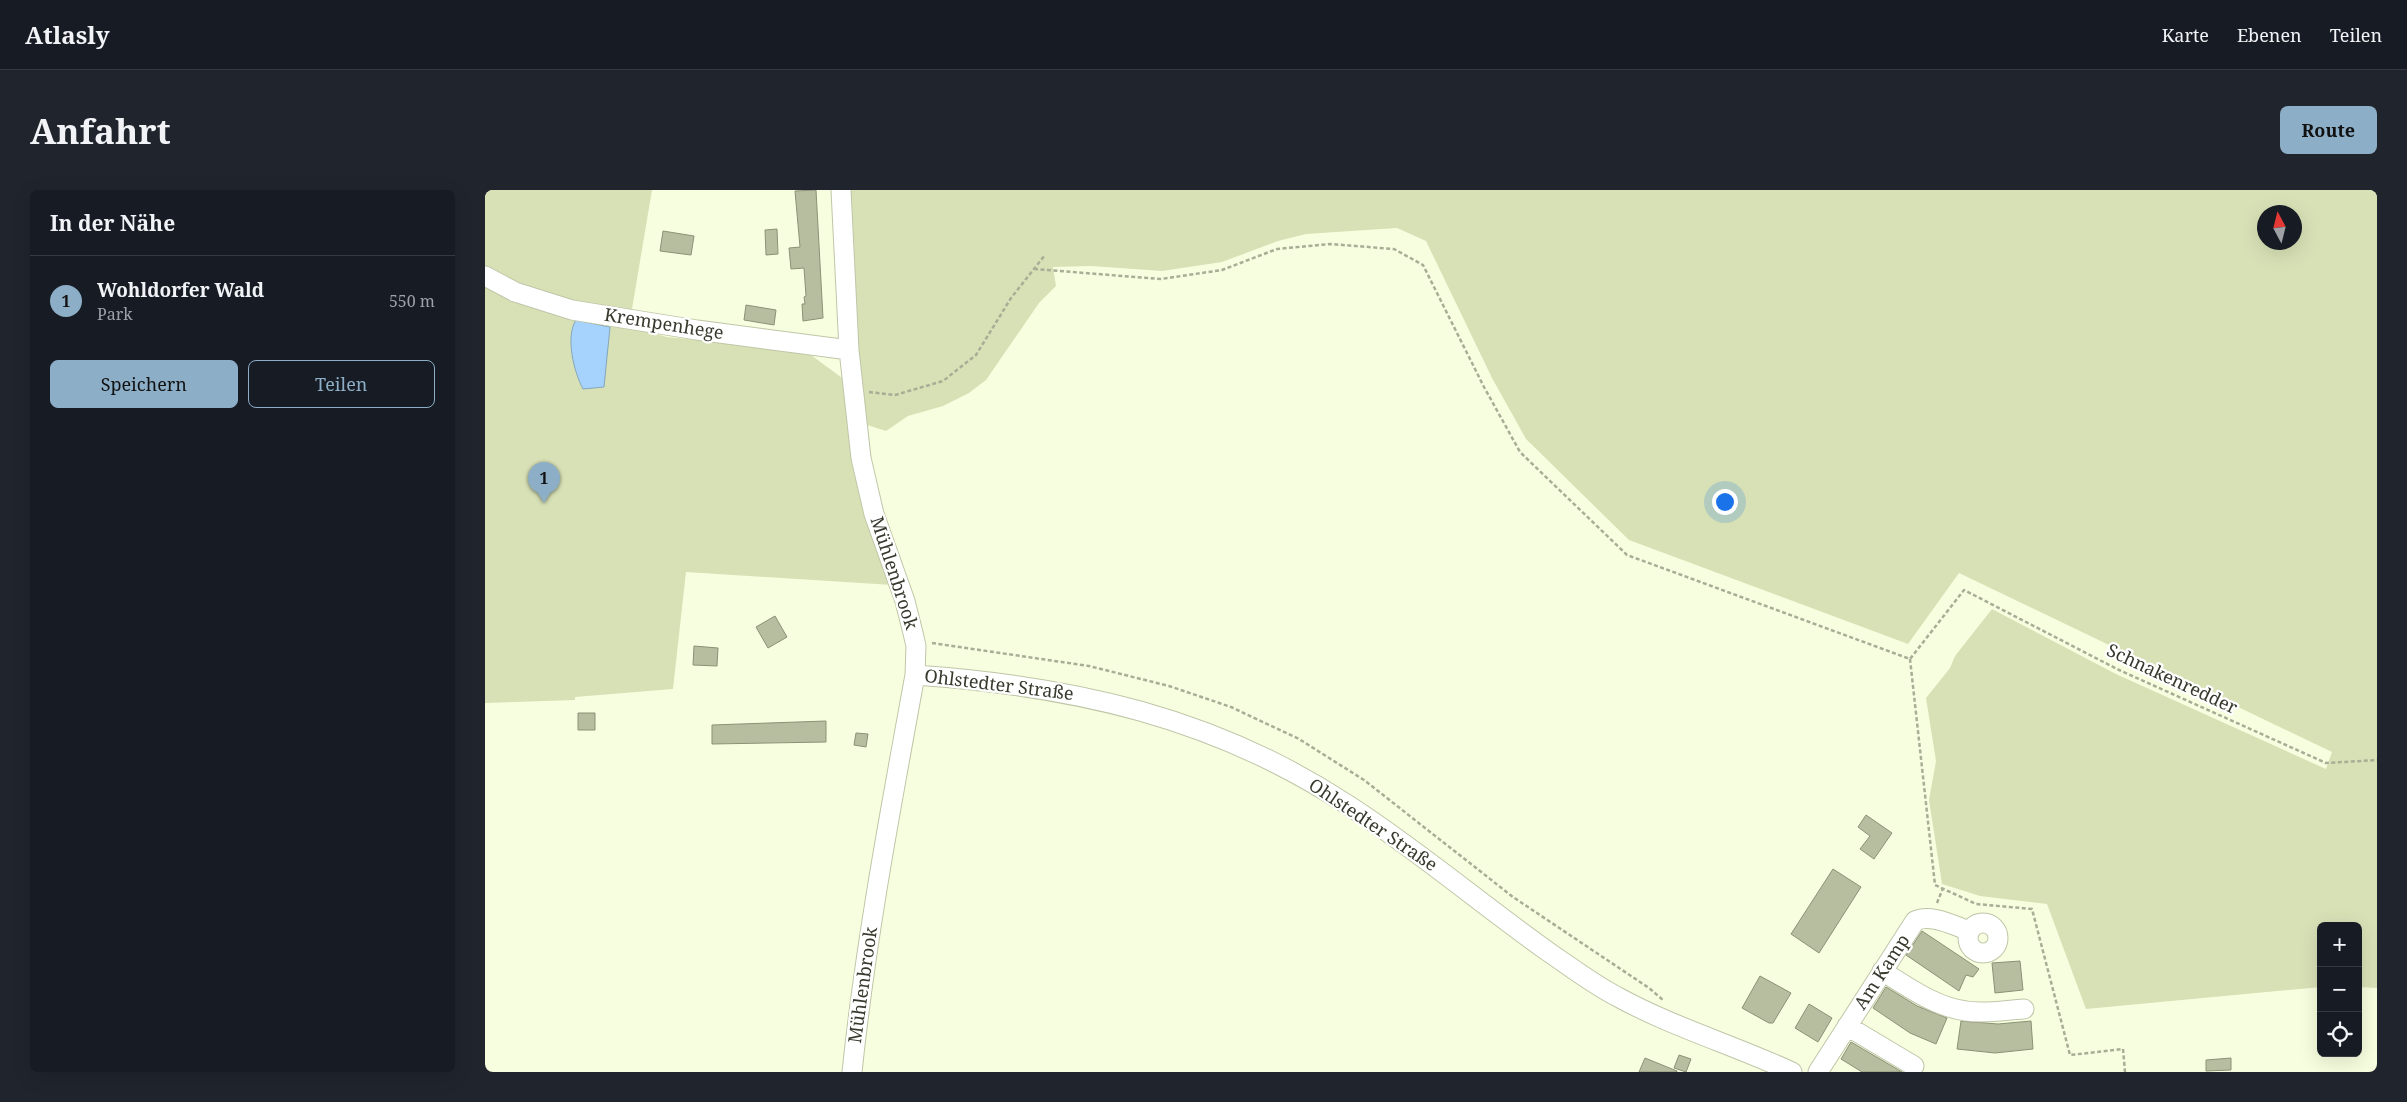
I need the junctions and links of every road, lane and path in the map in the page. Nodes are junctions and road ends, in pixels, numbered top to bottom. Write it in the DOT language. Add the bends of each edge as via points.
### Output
graph roads {
  1 [pos="841,190"];
  2 [pos="1045,254"];
  3 [pos="1033,269"];
  4 [pos="485,276"];
  5 [pos="849,350"];
  6 [pos="855,391"];
  7 [pos="1910,659"];
  8 [pos="915,675"];
  9 [pos="2377,760"];
  10 [pos="1970,931"];
  11 [pos="1882,971"];
  12 [pos="2025,1009"];
  13 [pos="1847,1026"];
  14 [pos="1914,1066"];
  15 [pos="853,1072"];
  16 [pos="1792,1072"];
  17 [pos="1818,1072"];
  18 [pos="2125,1072"];
  1 -- 5 [label="street, Mühlenbrook"];
  2 -- 3 [label="path"];
  3 -- 6 [label="path" via="976,355 943,380 895,395"];
  3 -- 7 [label="path" via="1161,279 1222,270 1277,249 1330,244 1394,249 1423,265 1520,452 1627,556"];
  4 -- 5 [label="street, Krempenhege" via="515,292 572,310"];
  5 -- 6 [label="street, Mühlenbrook"];
  6 -- 8 [label="street, Mühlenbrook" via="864,472 874,514 905,601 916,646"];
  7 -- 9 [label="path, Schnakenredder" via="1964,590 2119,670 2326,763"];
  7 -- 18 [label="path" via="1935,885 1976,904 2032,910 2070,1055 2123,1049"];
  8 -- 15 [label="street, Mühlenbrook" via="881,854"];
  8 -- 16 [label="street, Ohlstedter Straße" via="1037,687 1111,702 1188,724 1248,748 1347,804 1520,932 1616,996"];
  10 -- 11 [label="street, Am Kamp" via="1921,918 1915,921"];
  11 -- 12 [label="street" via="1937,1003 1952,1008 1968,1011"];
  11 -- 13 [label="street, Am Kamp"];
  13 -- 14 [label="street"];
  13 -- 17 [label="street, Am Kamp"];
}
